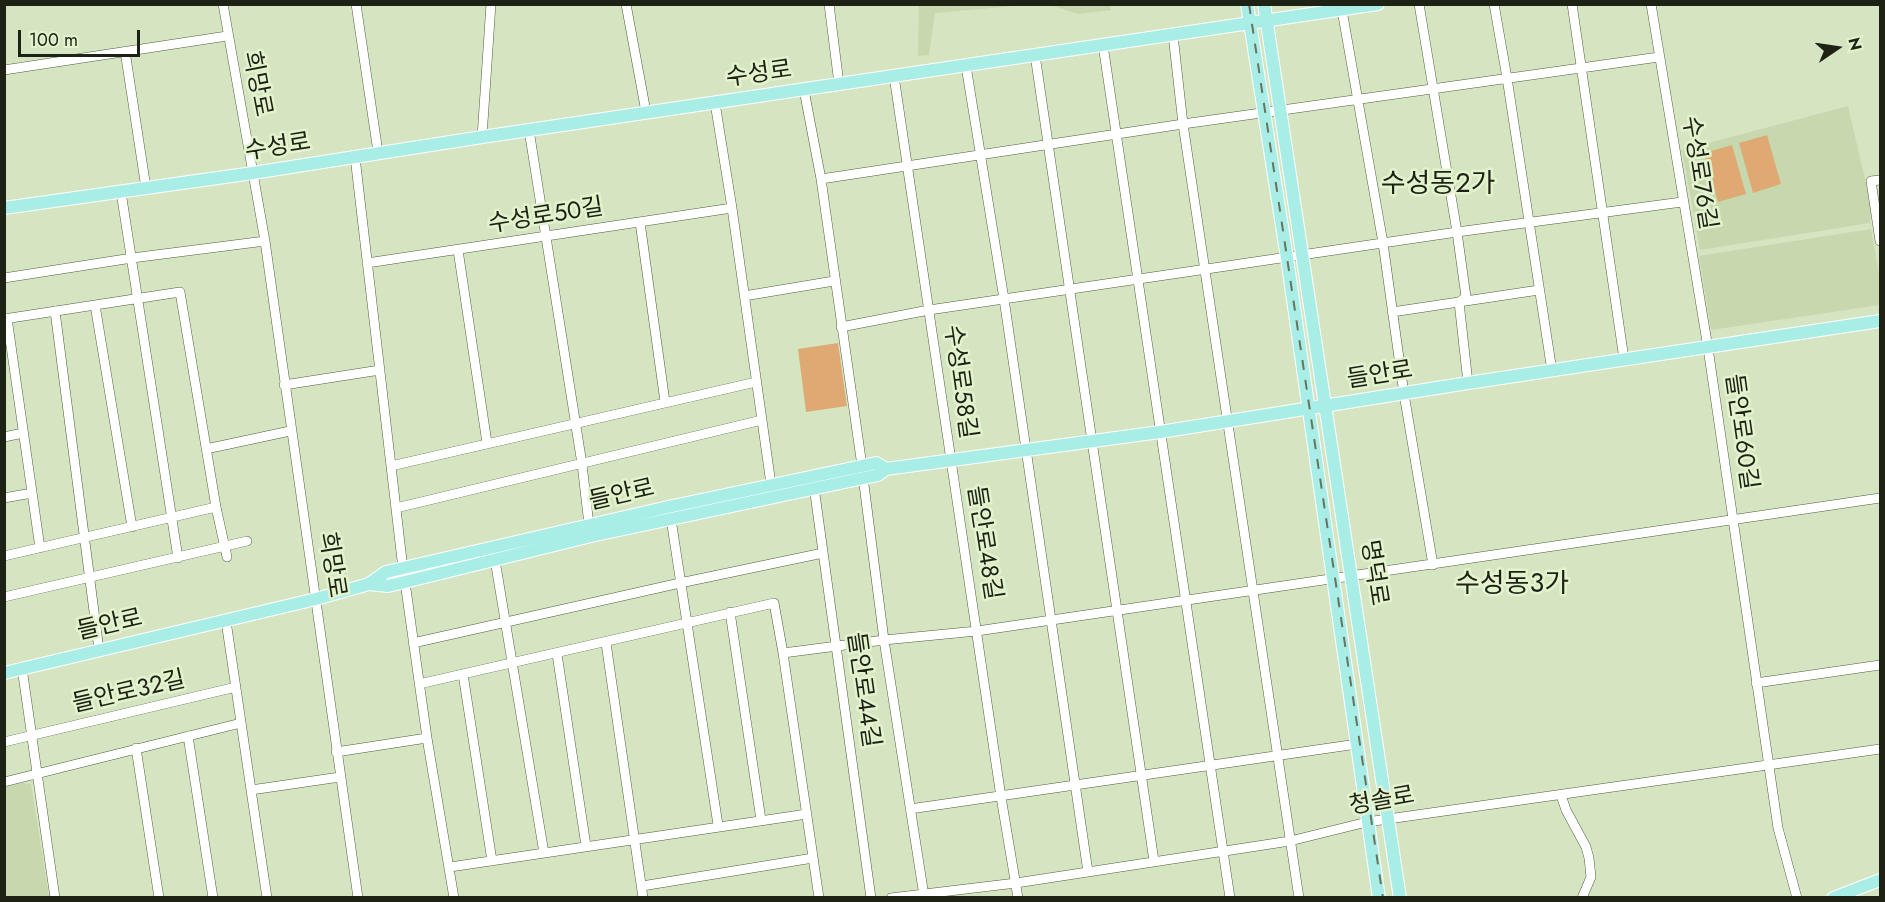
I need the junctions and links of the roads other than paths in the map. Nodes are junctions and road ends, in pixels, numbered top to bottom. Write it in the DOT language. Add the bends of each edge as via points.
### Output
graph roads {
  1 [pos="223,4"];
  2 [pos="356,4"];
  3 [pos="491,4"];
  4 [pos="626,4"];
  5 [pos="829,4"];
  6 [pos="1247,4"];
  7 [pos="1264,4"];
  8 [pos="1419,4"];
  9 [pos="1494,4"];
  10 [pos="1572,4"];
  11 [pos="1651,4"];
  12 [pos="1377,5"];
  13 [pos="1342,10"];
  14 [pos="1267,21"];
  15 [pos="1250,24"];
  16 [pos="1173,35"];
  17 [pos="227,36"];
  18 [pos="1103,45"];
  19 [pos="125,51"];
  20 [pos="1035,55"];
  21 [pos="1659,57"];
  22 [pos="966,66"];
  23 [pos="1581,68"];
  24 [pos="4,70"];
  25 [pos="894,76"];
  26 [pos="1507,78"];
  27 [pos="839,84"];
  28 [pos="1433,88"];
  29 [pos="804,90"];
  30 [pos="1358,100"];
  31 [pos="715,103"];
  32 [pos="1281,110"];
  33 [pos="646,112"];
  34 [pos="1263,113"];
  35 [pos="1184,124"];
  36 [pos="530,130"];
  37 [pos="1117,135"];
  38 [pos="482,137"];
  39 [pos="1049,144"];
  40 [pos="378,152"];
  41 [pos="981,154"];
  42 [pos="355,157"];
  43 [pos="908,166"];
  44 [pos="253,173"];
  45 [pos="821,179"];
  46 [pos="1881,180"];
  47 [pos="146,188"];
  48 [pos="121,192"];
  49 [pos="1682,202"];
  50 [pos="4,208"];
  51 [pos="732,208"];
  52 [pos="1601,212"];
  53 [pos="640,222"];
  54 [pos="1528,224"];
  55 [pos="1457,232"];
  56 [pos="546,236"];
  57 [pos="265,241"];
  58 [pos="1881,241"];
  59 [pos="1383,243"];
  60 [pos="458,250"];
  61 [pos="1302,256"];
  62 [pos="132,258"];
  63 [pos="1287,258"];
  64 [pos="367,263"];
  65 [pos="1206,269"];
  66 [pos="4,278"];
  67 [pos="1138,280"];
  68 [pos="834,281"];
  69 [pos="1070,289"];
  70 [pos="1539,290"];
  71 [pos="744,296"];
  72 [pos="137,298"];
  73 [pos="1004,299"];
  74 [pos="1459,302"];
  75 [pos="95,305"];
  76 [pos="929,310"];
  77 [pos="55,311"];
  78 [pos="1392,312"];
  79 [pos="5,319"];
  80 [pos="1881,321"];
  81 [pos="841,327"];
  82 [pos="1708,348"];
  83 [pos="1624,359"];
  84 [pos="380,370"];
  85 [pos="9,371"];
  86 [pos="1552,371"];
  87 [pos="756,382"];
  88 [pos="1468,383"];
  89 [pos="284,385"];
  90 [pos="1404,394"];
  91 [pos="665,402"];
  92 [pos="1326,405"];
  93 [pos="1307,408"];
  94 [pos="762,420"];
  95 [pos="1227,422"];
  96 [pos="575,424"];
  97 [pos="290,431"];
  98 [pos="1160,432"];
  99 [pos="23,433"];
  100 [pos="4,437"];
  101 [pos="1091,441"];
  102 [pos="487,443"];
  103 [pos="206,449"];
  104 [pos="1026,451"];
  105 [pos="950,459"];
  106 [pos="582,464"];
  107 [pos="391,466"];
  108 [pos="863,471"];
  109 [pos="771,484"];
  110 [pos="814,487"];
  111 [pos="32,493"];
  112 [pos="4,498"];
  113 [pos="1881,498"];
  114 [pos="216,507"];
  115 [pos="396,508"];
  116 [pos="172,517"];
  117 [pos="671,519"];
  118 [pos="1732,521"];
  119 [pos="589,525"];
  120 [pos="132,527"];
  121 [pos="84,538"];
  122 [pos="247,541"];
  123 [pos="224,546"];
  124 [pos="40,548"];
  125 [pos="823,553"];
  126 [pos="4,556"];
  127 [pos="227,557"];
  128 [pos="178,558"];
  129 [pos="495,560"];
  130 [pos="1433,565"];
  131 [pos="404,576"];
  132 [pos="1352,577"];
  133 [pos="90,578"];
  134 [pos="1333,579"];
  135 [pos="680,583"];
  136 [pos="1253,591"];
  137 [pos="4,597"];
  138 [pos="316,599"];
  139 [pos="1186,601"];
  140 [pos="1116,611"];
  141 [pos="730,612"];
  142 [pos="226,621"];
  143 [pos="1050,621"];
  144 [pos="686,622"];
  145 [pos="504,623"];
  146 [pos="976,632"];
  147 [pos="884,640"];
  148 [pos="413,643"];
  149 [pos="606,643"];
  150 [pos="836,647"];
  151 [pos="99,650"];
  152 [pos="783,653"];
  153 [pos="557,654"];
  154 [pos="511,663"];
  155 [pos="1881,665"];
  156 [pos="22,668"];
  157 [pos="4,673"];
  158 [pos="463,674"];
  159 [pos="1756,683"];
  160 [pos="419,684"];
  161 [pos="236,687"];
  162 [pos="241,723"];
  163 [pos="31,736"];
  164 [pos="188,736"];
  165 [pos="427,738"];
  166 [pos="4,742"];
  167 [pos="1357,744"];
  168 [pos="136,748"];
  169 [pos="1881,749"];
  170 [pos="336,752"];
  171 [pos="1277,755"];
  172 [pos="1210,765"];
  173 [pos="1769,766"];
  174 [pos="37,774"];
  175 [pos="1141,776"];
  176 [pos="340,777"];
  177 [pos="4,782"];
  178 [pos="1074,785"];
  179 [pos="251,790"];
  180 [pos="1561,795"];
  181 [pos="1001,796"];
  182 [pos="910,809"];
  183 [pos="807,814"];
  184 [pos="1389,819"];
  185 [pos="761,820"];
  186 [pos="1367,822"];
  187 [pos="718,825"];
  188 [pos="636,838"];
  189 [pos="1290,840"];
  190 [pos="586,846"];
  191 [pos="1223,851"];
  192 [pos="544,853"];
  193 [pos="813,858"];
  194 [pos="492,861"];
  195 [pos="1154,861"];
  196 [pos="450,867"];
  197 [pos="1088,872"];
  198 [pos="1881,880"];
  199 [pos="1016,883"];
  200 [pos="642,886"];
  201 [pos="924,895"];
  202 [pos="55,897"];
  203 [pos="159,897"];
  204 [pos="213,897"];
  205 [pos="267,897"];
  206 [pos="358,897"];
  207 [pos="454,897"];
  208 [pos="643,897"];
  209 [pos="819,897"];
  210 [pos="871,897"];
  211 [pos="891,897"];
  212 [pos="1018,897"];
  213 [pos="1230,897"];
  214 [pos="1299,897"];
  215 [pos="1378,897"];
  216 [pos="1400,897"];
  217 [pos="1582,897"];
  218 [pos="1797,897"];
  219 [pos="1833,897"];
  1 -- 17 [label="street, 희망로"];
  2 -- 40 [label="street"];
  3 -- 38 [label="street"];
  4 -- 33 [label="street"];
  5 -- 27 [label="street"];
  6 -- 15 [label="main road, 명덕로"];
  7 -- 14 [label="main road, 명덕로"];
  8 -- 28 [label="street"];
  9 -- 26 [label="street"];
  10 -- 23 [label="street"];
  11 -- 21 [label="street, 수성로76길"];
  12 -- 13 [label="main road, 수성로"];
  13 -- 14 [label="main road, 수성로"];
  13 -- 30 [label="street"];
  14 -- 15 [label="main road, 수성로"];
  14 -- 32 [label="main road, 명덕로"];
  15 -- 16 [label="main road, 수성로"];
  15 -- 34 [label="main road, 명덕로"];
  16 -- 18 [label="main road, 수성로"];
  16 -- 35 [label="street"];
  17 -- 19 [label="street"];
  17 -- 44 [label="street, 희망로"];
  18 -- 20 [label="main road, 수성로"];
  18 -- 37 [label="street"];
  19 -- 24 [label="street"];
  19 -- 47 [label="street"];
  20 -- 22 [label="main road, 수성로"];
  20 -- 39 [label="street"];
  21 -- 23 [label="street"];
  21 -- 49 [label="street, 수성로76길"];
  22 -- 25 [label="main road, 수성로"];
  22 -- 41 [label="street"];
  23 -- 26 [label="street"];
  23 -- 52 [label="street"];
  25 -- 27 [label="main road, 수성로"];
  25 -- 43 [label="street, 수성로58길"];
  26 -- 28 [label="street"];
  26 -- 54 [label="street"];
  27 -- 29 [label="main road, 수성로"];
  28 -- 30 [label="street"];
  28 -- 55 [label="street"];
  29 -- 31 [label="main road, 수성로"];
  29 -- 45 [label="street"];
  30 -- 32 [label="street"];
  30 -- 59 [label="street"];
  31 -- 33 [label="main road, 수성로"];
  31 -- 51 [label="street"];
  32 -- 34 [label="street"];
  32 -- 61 [label="main road, 명덕로"];
  33 -- 36 [label="main road, 수성로"];
  34 -- 35 [label="street"];
  34 -- 63 [label="main road, 명덕로"];
  35 -- 37 [label="street"];
  35 -- 65 [label="street"];
  36 -- 38 [label="main road, 수성로"];
  36 -- 56 [label="street"];
  37 -- 39 [label="street"];
  37 -- 67 [label="street"];
  38 -- 40 [label="main road, 수성로"];
  39 -- 41 [label="street"];
  39 -- 69 [label="street"];
  40 -- 42 [label="main road, 수성로"];
  41 -- 43 [label="street"];
  41 -- 73 [label="street"];
  42 -- 44 [label="main road, 수성로"];
  42 -- 64 [label="street"];
  43 -- 45 [label="street"];
  43 -- 76 [label="street, 수성로58길"];
  44 -- 47 [label="main road, 수성로"];
  44 -- 57 [label="street, 희망로"];
  45 -- 68 [label="street"];
  46 -- 58 [label="street" via="1871,181"];
  47 -- 48 [label="main road, 수성로"];
  48 -- 50 [label="main road, 수성로"];
  48 -- 62 [label="street"];
  49 -- 52 [label="street"];
  49 -- 82 [label="street, 수성로76길"];
  51 -- 53 [label="street, 수성로50길"];
  51 -- 71 [label="street"];
  52 -- 54 [label="street"];
  52 -- 83 [label="street"];
  53 -- 56 [label="street, 수성로50길"];
  53 -- 91 [label="street"];
  54 -- 55 [label="street"];
  54 -- 70 [label="street"];
  55 -- 59 [label="street"];
  55 -- 74 [label="street" via="1466,297"];
  56 -- 60 [label="street, 수성로50길"];
  56 -- 96 [label="street"];
  57 -- 62 [label="street"];
  57 -- 89 [label="street, 희망로"];
  59 -- 61 [label="street"];
  59 -- 78 [label="street"];
  60 -- 64 [label="street, 수성로50길"];
  60 -- 102 [label="street"];
  61 -- 63 [label="street"];
  61 -- 92 [label="main road, 명덕로"];
  62 -- 66 [label="street"];
  62 -- 72 [label="street"];
  63 -- 65 [label="street, 수성로58길"];
  63 -- 93 [label="main road, 명덕로"];
  64 -- 84 [label="street"];
  65 -- 67 [label="street, 수성로58길"];
  65 -- 95 [label="street"];
  67 -- 69 [label="street, 수성로58길"];
  67 -- 98 [label="street"];
  68 -- 71 [label="street"];
  68 -- 81 [label="street"];
  69 -- 73 [label="street, 수성로58길"];
  69 -- 101 [label="street"];
  70 -- 74 [label="street"];
  70 -- 86 [label="street"];
  71 -- 87 [label="street"];
  72 -- 75 [label="street"];
  72 -- 103 [label="street" via="180,292"];
  72 -- 116 [label="street"];
  73 -- 76 [label="street, 수성로58길"];
  73 -- 104 [label="street"];
  74 -- 78 [label="street"];
  74 -- 88 [label="street"];
  75 -- 77 [label="street"];
  75 -- 120 [label="street"];
  76 -- 81 [label="street"];
  76 -- 105 [label="street, 수성로58길"];
  77 -- 79 [label="street"];
  77 -- 121 [label="street"];
  78 -- 90 [label="street"];
  79 -- 85 [label="street"];
  80 -- 82 [label="main road, 들안로"];
  81 -- 108 [label="street"];
  82 -- 83 [label="main road, 들안로"];
  82 -- 118 [label="street, 들안로60길"];
  83 -- 86 [label="main road, 들안로"];
  84 -- 89 [label="street"];
  84 -- 107 [label="street"];
  85 -- 99 [label="street"];
  86 -- 88 [label="main road, 들안로"];
  87 -- 91 [label="street"];
  87 -- 94 [label="street"];
  88 -- 90 [label="main road, 들안로"];
  89 -- 97 [label="street, 희망로"];
  90 -- 92 [label="main road, 들안로"];
  90 -- 130 [label="street"];
  91 -- 96 [label="street"];
  92 -- 93 [label="main road, 들안로"];
  92 -- 132 [label="main road, 명덕로"];
  93 -- 95 [label="main road, 들안로"];
  93 -- 134 [label="main road, 명덕로"];
  94 -- 106 [label="street"];
  94 -- 109 [label="street"];
  95 -- 98 [label="main road, 들안로"];
  95 -- 136 [label="street"];
  96 -- 102 [label="street"];
  96 -- 106 [label="street"];
  97 -- 103 [label="street"];
  97 -- 138 [label="street, 희망로"];
  98 -- 101 [label="main road, 들안로"];
  98 -- 139 [label="street"];
  99 -- 100 [label="street"];
  99 -- 111 [label="street"];
  101 -- 104 [label="main road, 들안로"];
  101 -- 140 [label="street"];
  102 -- 107 [label="street"];
  103 -- 114 [label="street"];
  104 -- 105 [label="main road, 들안로"];
  104 -- 143 [label="street"];
  105 -- 108 [label="main road, 들안로" via="886,469 876,463"];
  105 -- 146 [label="street, 들안로48길"];
  106 -- 115 [label="street"];
  106 -- 119 [label="street"];
  107 -- 115 [label="street"];
  108 -- 109 [label="main road, 들안로"];
  108 -- 110 [label="main road, 들안로"];
  108 -- 147 [label="street"];
  109 -- 119 [label="main road, 들안로"];
  110 -- 117 [label="main road, 들안로"];
  110 -- 125 [label="street, 들안로44길"];
  111 -- 112 [label="street"];
  111 -- 124 [label="street"];
  113 -- 118 [label="street, 들안로60길"];
  114 -- 116 [label="street"];
  114 -- 123 [label="street"];
  115 -- 131 [label="street"];
  116 -- 120 [label="street"];
  116 -- 128 [label="street"];
  117 -- 129 [label="main road, 들안로"];
  117 -- 135 [label="street"];
  118 -- 130 [label="street, 들안로48길"];
  118 -- 159 [label="street, 들안로60길"];
  119 -- 131 [label="main road, 들안로"];
  120 -- 121 [label="street"];
  121 -- 124 [label="street"];
  121 -- 133 [label="street"];
  122 -- 123 [label="street"];
  123 -- 127 [label="street"];
  123 -- 128 [label="street"];
  124 -- 126 [label="street"];
  125 -- 135 [label="street"];
  125 -- 150 [label="street, 들안로44길"];
  128 -- 133 [label="street"];
  129 -- 131 [label="main road, 들안로"];
  129 -- 145 [label="street"];
  130 -- 132 [label="street, 들안로48길"];
  131 -- 138 [label="main road, 들안로" via="386,572 369,584"];
  131 -- 148 [label="street"];
  132 -- 134 [label="street, 들안로48길"];
  132 -- 184 [label="main road, 명덕로"];
  133 -- 137 [label="street"];
  133 -- 151 [label="street"];
  134 -- 136 [label="street, 들안로48길"];
  134 -- 167 [label="main road, 명덕로"];
  135 -- 144 [label="street"];
  135 -- 145 [label="street"];
  136 -- 139 [label="street, 들안로48길"];
  136 -- 171 [label="street"];
  138 -- 142 [label="main road, 들안로"];
  138 -- 170 [label="street, 희망로"];
  139 -- 140 [label="street, 들안로48길"];
  139 -- 172 [label="street"];
  140 -- 143 [label="street, 들안로48길"];
  140 -- 175 [label="street"];
  141 -- 144 [label="street"];
  141 -- 152 [label="street" via="774,603"];
  141 -- 185 [label="street"];
  142 -- 151 [label="main road, 들안로"];
  142 -- 161 [label="street"];
  143 -- 146 [label="street, 들안로48길"];
  143 -- 178 [label="street"];
  144 -- 149 [label="street"];
  144 -- 187 [label="street"];
  145 -- 148 [label="street"];
  145 -- 154 [label="street"];
  146 -- 147 [label="street"];
  146 -- 181 [label="street, 들안로48길"];
  147 -- 150 [label="street"];
  147 -- 182 [label="street"];
  148 -- 160 [label="street"];
  149 -- 153 [label="street"];
  149 -- 188 [label="street"];
  150 -- 152 [label="street"];
  150 -- 210 [label="street, 들안로44길"];
  151 -- 156 [label="main road, 들안로"];
  152 -- 183 [label="street"];
  153 -- 154 [label="street"];
  153 -- 190 [label="street"];
  154 -- 158 [label="street"];
  154 -- 192 [label="street"];
  155 -- 159 [label="street"];
  156 -- 157 [label="main road, 들안로"];
  156 -- 163 [label="street"];
  158 -- 160 [label="street"];
  158 -- 194 [label="street"];
  159 -- 173 [label="street, 들안로60길"];
  160 -- 165 [label="street"];
  161 -- 162 [label="street"];
  161 -- 163 [label="street, 들안로32길"];
  162 -- 164 [label="street"];
  162 -- 179 [label="street"];
  163 -- 166 [label="street, 들안로32길"];
  163 -- 174 [label="street"];
  164 -- 168 [label="street"];
  164 -- 204 [label="street"];
  165 -- 170 [label="street"];
  165 -- 196 [label="street"];
  167 -- 171 [label="street"];
  167 -- 186 [label="main road, 명덕로"];
  168 -- 174 [label="street"];
  168 -- 203 [label="street"];
  169 -- 173 [label="street, 청솔로"];
  170 -- 176 [label="street, 희망로"];
  171 -- 172 [label="street"];
  171 -- 189 [label="street"];
  172 -- 175 [label="street"];
  172 -- 191 [label="street"];
  173 -- 180 [label="street, 청솔로"];
  173 -- 218 [label="street, 들안로60길" via="1778,828"];
  174 -- 177 [label="street"];
  174 -- 202 [label="street"];
  175 -- 178 [label="street"];
  175 -- 195 [label="street"];
  176 -- 179 [label="street"];
  176 -- 206 [label="street, 희망로"];
  178 -- 181 [label="street"];
  178 -- 197 [label="street"];
  179 -- 205 [label="street"];
  180 -- 184 [label="street, 청솔로"];
  180 -- 217 [label="street" via="1589,858 1591,877"];
  181 -- 182 [label="street"];
  181 -- 199 [label="street, 들안로48길"];
  182 -- 201 [label="street"];
  183 -- 185 [label="street"];
  183 -- 193 [label="street"];
  184 -- 186 [label="street, 청솔로"];
  184 -- 216 [label="main road, 명덕로"];
  185 -- 187 [label="street"];
  186 -- 189 [label="street, 청솔로"];
  186 -- 215 [label="main road, 명덕로"];
  187 -- 188 [label="street"];
  188 -- 190 [label="street"];
  188 -- 200 [label="street"];
  189 -- 191 [label="street, 청솔로"];
  189 -- 214 [label="street"];
  190 -- 192 [label="street"];
  191 -- 195 [label="street, 청솔로"];
  191 -- 213 [label="street"];
  192 -- 194 [label="street"];
  193 -- 200 [label="street"];
  193 -- 209 [label="street"];
  194 -- 196 [label="street"];
  195 -- 197 [label="street, 청솔로"];
  196 -- 207 [label="street"];
  197 -- 199 [label="street, 청솔로"];
  198 -- 219 [label="main road"];
  199 -- 201 [label="street, 청솔로"];
  199 -- 212 [label="street, 들안로48길"];
  200 -- 208 [label="street"];
  201 -- 211 [label="street, 청솔로"];
}
